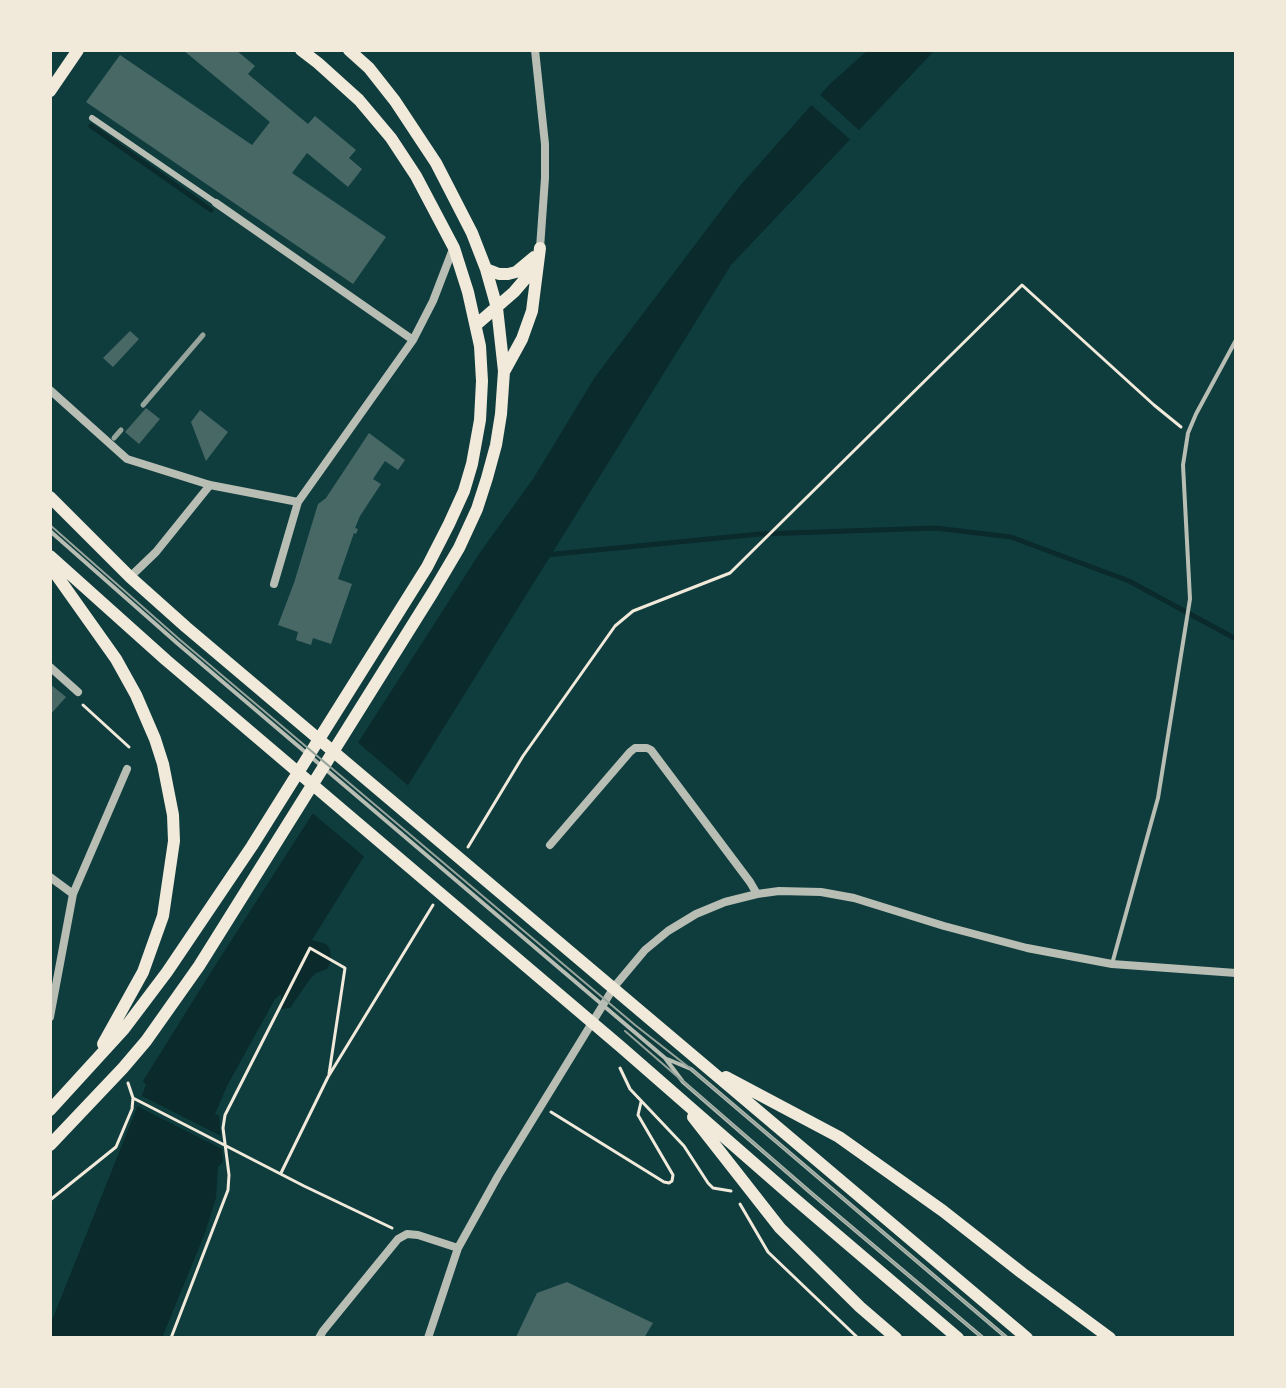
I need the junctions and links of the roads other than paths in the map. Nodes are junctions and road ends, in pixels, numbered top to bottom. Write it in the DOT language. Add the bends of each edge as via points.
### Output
graph roads {
  1 [pos="78,50"];
  2 [pos="301,50"];
  3 [pos="349,50"];
  4 [pos="535,50"];
  5 [pos="50,91"];
  6 [pos="92,118"];
  7 [pos="216,203"];
  8 [pos="454,248"];
  9 [pos="540,248"];
  10 [pos="486,269"];
  11 [pos="497,308"];
  12 [pos="476,325"];
  13 [pos="413,340"];
  14 [pos="1236,340"];
  15 [pos="504,371"];
  16 [pos="50,390"];
  17 [pos="210,485"];
  18 [pos="50,497"];
  19 [pos="298,502"];
  20 [pos="50,531"];
  21 [pos="50,556"];
  22 [pos="50,566"];
  23 [pos="130,577"];
  24 [pos="274,584"];
  25 [pos="50,667"];
  26 [pos="76,695"];
  27 [pos="127,769"];
  28 [pos="550,845"];
  29 [pos="50,877"];
  30 [pos="73,894"];
  31 [pos="757,894"];
  32 [pos="1112,964"];
  33 [pos="1236,973"];
  34 [pos="50,1017"];
  35 [pos="665,1058"];
  36 [pos="702,1064"];
  37 [pos="85,1074"];
  38 [pos="669,1090"];
  39 [pos="50,1110"];
  40 [pos="50,1145"];
  41 [pos="458,1248"];
  42 [pos="319,1338"];
  43 [pos="428,1338"];
  44 [pos="896,1338"];
  45 [pos="958,1338"];
  46 [pos="983,1338"];
  47 [pos="1007,1338"];
  48 [pos="1027,1338"];
  49 [pos="1110,1338"];
  1 -- 5 [label="main road"];
  2 -- 8 [label="main road" via="359,100 391,138"];
  3 -- 10 [label="main road" via="395,101 436,163"];
  4 -- 9 [label="street" via="545,144"];
  6 -- 7 [label="street"];
  7 -- 13 [label="street"];
  8 -- 12 [label="main road"];
  8 -- 13 [label="street"];
  9 -- 10 [label="main road" via="516,272"];
  9 -- 11 [label="main road" via="526,278"];
  9 -- 15 [label="main road" via="532,311"];
  10 -- 11 [label="main road"];
  11 -- 12 [label="main road"];
  11 -- 15 [label="main road"];
  12 -- 37 [label="main road" via="482,381 477,442 464,491 427,567 167,972"];
  13 -- 19 [label="street"];
  14 -- 32 [label="lane" via="1188,433 1183,465 1190,599 1158,798"];
  15 -- 40 [label="main road" via="496,445 459,548 199,966 146,1041"];
  16 -- 17 [label="street" via="127,459"];
  17 -- 19 [label="street"];
  17 -- 23 [label="street"];
  18 -- 23 [label="main road"];
  19 -- 24 [label="street"];
  20 -- 35 [label="lane"];
  21 -- 38 [label="main road"];
  22 -- 37 [label="main road" via="136,695 163,764 173,815 163,916 143,972"];
  23 -- 36 [label="main road"];
  25 -- 26 [label="street"];
  27 -- 30 [label="street"];
  28 -- 31 [label="street" via="630,752 647,748"];
  29 -- 30 [label="street"];
  30 -- 34 [label="street"];
  31 -- 32 [label="street" via="800,891 854,898 1013,945"];
  31 -- 41 [label="street" via="696,914 645,950 614,987"];
  32 -- 33 [label="street"];
  35 -- 46 [label="lane" via="683,1082"];
  35 -- 47 [label="lane" via="691,1069"];
  36 -- 48 [label="main road"];
  36 -- 49 [label="main road" via="839,1137"];
  37 -- 39 [label="main road"];
  38 -- 44 [label="main road" via="780,1228"];
  38 -- 45 [label="main road"];
  41 -- 42 [label="street" via="418,1235 398,1239"];
  41 -- 43 [label="street"];
}
